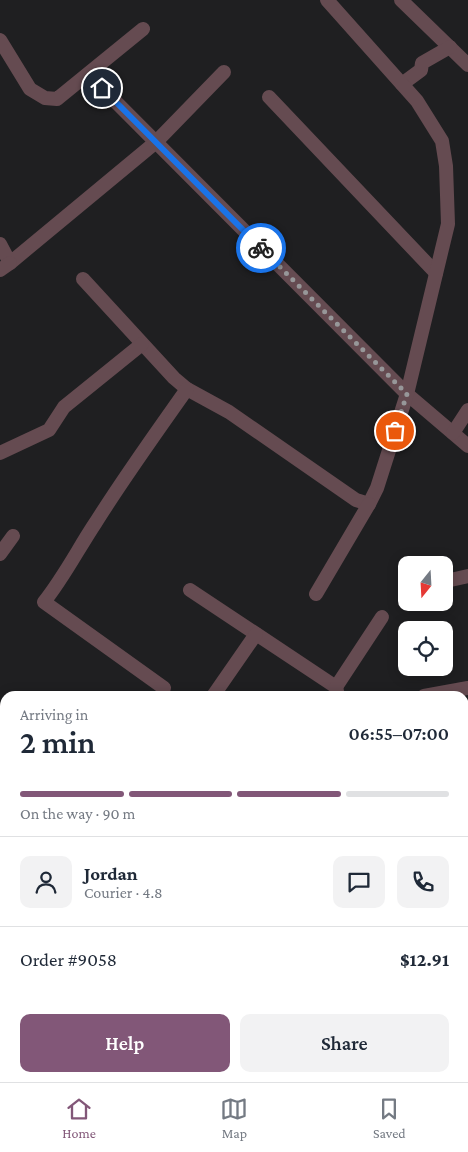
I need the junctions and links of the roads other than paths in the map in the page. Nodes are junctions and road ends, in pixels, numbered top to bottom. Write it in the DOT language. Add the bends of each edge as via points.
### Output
graph roads {
  1 [pos="327,0"];
  2 [pos="401,0"];
  3 [pos="143,28"];
  4 [pos="0,40"];
  5 [pos="450,47"];
  6 [pos="468,65"];
  7 [pos="224,72"];
  8 [pos="89,75"];
  9 [pos="402,84"];
  10 [pos="269,97"];
  11 [pos="156,142"];
  12 [pos="0,244"];
  13 [pos="5,266"];
  14 [pos="436,273"];
  15 [pos="83,279"];
  16 [pos="142,344"];
  17 [pos="187,389"];
  18 [pos="407,394"];
  19 [pos="468,410"];
  20 [pos="453,433"];
  21 [pos="468,446"];
  22 [pos="0,453"];
  23 [pos="369,504"];
  24 [pos="13,536"];
  25 [pos="0,554"];
  26 [pos="468,576"];
  27 [pos="453,579"];
  28 [pos="190,590"];
  29 [pos="316,594"];
  30 [pos="382,617"];
  31 [pos="256,634"];
  32 [pos="164,688"];
  33 [pos="468,688"];
  34 [pos="216,691"];
  35 [pos="336,691"];
  36 [pos="338,691"];
  37 [pos="452,691"];
  1 -- 9 [label="street"];
  2 -- 5 [label="street"];
  3 -- 8 [label="street"];
  4 -- 8 [label="street" via="30,89 45,98 57,99"];
  5 -- 6 [label="street"];
  5 -- 9 [label="street" via="422,63 421,70"];
  7 -- 11 [label="street"];
  8 -- 11 [label="street"];
  9 -- 14 [label="street" via="418,101 442,141 448,224"];
  10 -- 14 [label="street"];
  11 -- 13 [label="street"];
  11 -- 18 [label="street"];
  12 -- 13 [label="street"];
  14 -- 18 [label="street"];
  15 -- 16 [label="street"];
  16 -- 17 [label="street"];
  16 -- 22 [label="street" via="64,407 49,430"];
  17 -- 23 [label="street" via="229,412 356,500"];
  17 -- 32 [label="street" via="94,523 44,602"];
  18 -- 20 [label="street"];
  18 -- 23 [label="street"];
  19 -- 20 [label="street"];
  20 -- 21 [label="street"];
  23 -- 29 [label="street"];
  24 -- 25 [label="street"];
  26 -- 27 [label="street"];
  28 -- 31 [label="street"];
  30 -- 36 [label="street"];
  31 -- 34 [label="street"];
  31 -- 35 [label="street"];
  33 -- 37 [label="street"];
}
